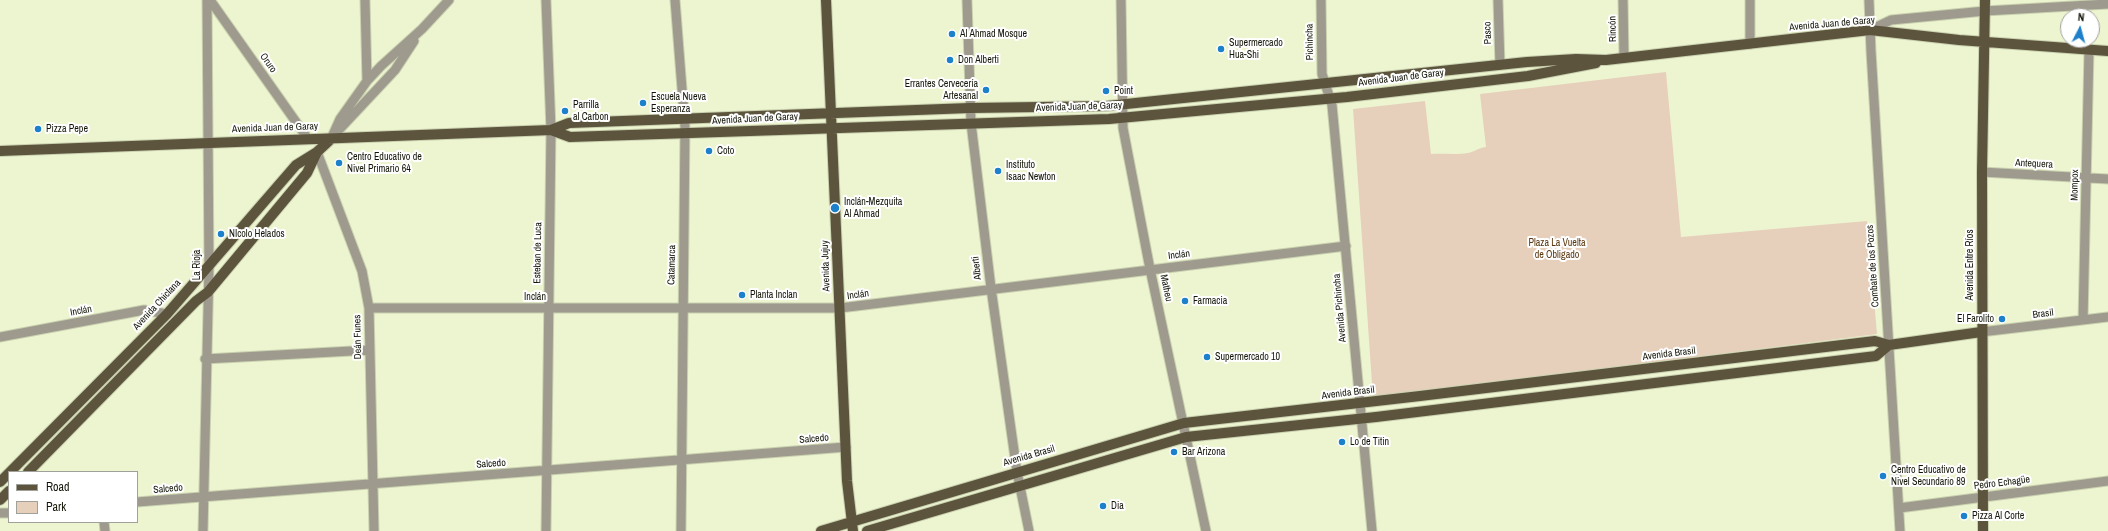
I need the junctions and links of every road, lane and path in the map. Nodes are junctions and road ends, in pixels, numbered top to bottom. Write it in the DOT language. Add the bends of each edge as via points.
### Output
graph roads {
  1 [pos="209,0"];
  2 [pos="365,0"];
  3 [pos="449,0"];
  4 [pos="546,0"];
  5 [pos="675,0"];
  6 [pos="826,0"];
  7 [pos="967,0"];
  8 [pos="1121,0"];
  9 [pos="1321,0"];
  10 [pos="1498,0"];
  11 [pos="1623,0"];
  12 [pos="1750,0"];
  13 [pos="1869,0"];
  14 [pos="1985,0"];
  15 [pos="2108,4"];
  16 [pos="1985,11"];
  17 [pos="422,29"];
  18 [pos="1870,30"];
  19 [pos="1984,42"];
  20 [pos="1750,44"];
  21 [pos="2089,50"];
  22 [pos="2108,51"];
  23 [pos="1624,58"];
  24 [pos="1606,60"];
  25 [pos="1500,65"];
  26 [pos="367,81"];
  27 [pos="1325,83"];
  28 [pos="1330,98"];
  29 [pos="1121,104"];
  30 [pos="970,108"];
  31 [pos="832,113"];
  32 [pos="1122,118"];
  33 [pos="684,120"];
  34 [pos="971,123"];
  35 [pos="832,128"];
  36 [pos="551,130"];
  37 [pos="685,134"];
  38 [pos="308,139"];
  39 [pos="331,139"];
  40 [pos="207,142"];
  41 [pos="0,152"];
  42 [pos="317,152"];
  43 [pos="1982,172"];
  44 [pos="2086,178"];
  45 [pos="2108,179"];
  46 [pos="1346,246"];
  47 [pos="209,266"];
  48 [pos="1150,269"];
  49 [pos="991,288"];
  50 [pos="208,292"];
  51 [pos="369,308"];
  52 [pos="549,308"];
  53 [pos="683,308"];
  54 [pos="840,308"];
  55 [pos="167,314"];
  56 [pos="2108,317"];
  57 [pos="2083,320"];
  58 [pos="1981,332"];
  59 [pos="0,337"];
  60 [pos="1889,345"];
  61 [pos="370,350"];
  62 [pos="205,359"];
  63 [pos="1359,404"];
  64 [pos="1361,419"];
  65 [pos="1184,423"];
  66 [pos="1186,437"];
  67 [pos="846,448"];
  68 [pos="682,461"];
  69 [pos="12,471"];
  70 [pos="29,471"];
  71 [pos="547,471"];
  72 [pos="1017,472"];
  73 [pos="8,475"];
  74 [pos="2108,481"];
  75 [pos="0,482"];
  76 [pos="372,484"];
  77 [pos="1020,486"];
  78 [pos="8,492"];
  79 [pos="1983,496"];
  80 [pos="203,497"];
  81 [pos="0,500"];
  82 [pos="138,502"];
  83 [pos="1899,508"];
  84 [pos="852,526"];
  85 [pos="203,531"];
  86 [pos="374,531"];
  87 [pos="546,531"];
  88 [pos="682,531"];
  89 [pos="821,531"];
  90 [pos="867,531"];
  91 [pos="1029,531"];
  92 [pos="1206,531"];
  93 [pos="1372,531"];
  94 [pos="1900,531"];
  95 [pos="1983,531"];
  1 -- 38 [label="street, Oruro"];
  1 -- 40 [label="street, La Rioja"];
  2 -- 26 [label="street"];
  3 -- 17 [label="street, Avenida Chiclana"];
  4 -- 36 [label="street, Esteban de Luca"];
  5 -- 33 [label="street, Catamarca"];
  6 -- 31 [label="main road, Avenida Jujuy"];
  7 -- 30 [label="street, Alberti"];
  8 -- 29 [label="street, Matheu"];
  9 -- 27 [label="street, Pichincha" via="1322,74"];
  10 -- 25 [label="street, Pasco"];
  11 -- 23 [label="street, Rincón"];
  12 -- 20 [label="street"];
  13 -- 18 [label="street, Combate de los Pozos"];
  14 -- 16 [label="main road, Avenida Entre Ríos"];
  15 -- 16 [label="street"];
  16 -- 18 [label="street" via="1891,20"];
  16 -- 19 [label="main road, Avenida Entre Ríos"];
  17 -- 26 [label="street, Avenida Chiclana"];
  17 -- 39 [label="street, Avenida Chiclana" via="395,70"];
  18 -- 19 [label="main road, Avenida Juan de Garay"];
  18 -- 20 [label="main road, Avenida Juan de Garay"];
  18 -- 60 [label="street, Combate de los Pozos"];
  19 -- 21 [label="main road, Avenida Juan de Garay"];
  19 -- 43 [label="main road, Avenida Entre Ríos"];
  20 -- 23 [label="main road, Avenida Juan de Garay"];
  21 -- 22 [label="main road, Avenida Juan de Garay"];
  21 -- 44 [label="street, Mompox"];
  23 -- 24 [label="main road, Avenida Juan de Garay"];
  24 -- 25 [label="main road, Avenida Juan de Garay"];
  24 -- 28 [label="main road, Avenida Juan de Garay" via="1528,76"];
  25 -- 27 [label="main road, Avenida Juan de Garay"];
  26 -- 39 [label="street, Avenida Chiclana" via="340,119"];
  27 -- 28 [label="street, Avenida Pichincha"];
  27 -- 29 [label="main road, Avenida Juan de Garay"];
  28 -- 32 [label="main road, Avenida Juan de Garay"];
  28 -- 46 [label="street, Avenida Pichincha"];
  29 -- 30 [label="main road, Avenida Juan de Garay"];
  29 -- 32 [label="street, Matheu"];
  30 -- 31 [label="main road, Avenida Juan de Garay"];
  30 -- 34 [label="street, Alberti"];
  31 -- 33 [label="main road, Avenida Juan de Garay"];
  31 -- 35 [label="main road, Avenida Jujuy"];
  32 -- 34 [label="main road, Avenida Juan de Garay"];
  32 -- 48 [label="street, Matheu"];
  33 -- 36 [label="main road, Avenida Juan de Garay" via="569,123"];
  33 -- 37 [label="street, Catamarca"];
  34 -- 35 [label="main road, Avenida Juan de Garay"];
  34 -- 49 [label="street, Alberti"];
  35 -- 37 [label="main road, Avenida Juan de Garay"];
  35 -- 54 [label="main road, Avenida Jujuy"];
  36 -- 37 [label="main road, Avenida Juan de Garay" via="570,137"];
  36 -- 39 [label="main road, Avenida Juan de Garay"];
  36 -- 52 [label="street, Esteban de Luca"];
  37 -- 53 [label="street, Catamarca"];
  38 -- 39 [label="main road, Avenida Juan de Garay"];
  38 -- 40 [label="main road, Avenida Juan de Garay"];
  39 -- 42 [label="main road, Avenida Chiclana"];
  40 -- 41 [label="main road, Avenida Juan de Garay"];
  40 -- 47 [label="street, La Rioja"];
  42 -- 47 [label="main road, Avenida Chiclana" via="296,165"];
  42 -- 50 [label="main road, Avenida Chiclana" via="307,173"];
  42 -- 51 [label="street, Deán Funes" via="362,272"];
  43 -- 44 [label="street, Antequera"];
  43 -- 58 [label="main road, Avenida Entre Ríos"];
  44 -- 45 [label="street, Antequera"];
  44 -- 57 [label="street, Mompox"];
  46 -- 48 [label="street, Inclán"];
  46 -- 63 [label="street, Avenida Pichincha"];
  47 -- 50 [label="street, La Rioja"];
  47 -- 55 [label="main road, Avenida Chiclana"];
  48 -- 49 [label="street, Inclán"];
  48 -- 65 [label="street, Matheu"];
  49 -- 54 [label="street, Inclán"];
  49 -- 72 [label="street, Alberti"];
  50 -- 62 [label="street, La Rioja"];
  50 -- 70 [label="main road, Avenida Chiclana" via="196,301"];
  51 -- 52 [label="street, Inclán"];
  51 -- 61 [label="street, Deán Funes"];
  52 -- 53 [label="street, Inclán"];
  52 -- 71 [label="street, Esteban de Luca"];
  53 -- 54 [label="street, Inclán"];
  53 -- 68 [label="street, Catamarca"];
  54 -- 67 [label="main road, Avenida Jujuy"];
  55 -- 59 [label="street, Inclán" via="144,310"];
  55 -- 69 [label="main road, Avenida Chiclana"];
  56 -- 57 [label="street, Brasil"];
  57 -- 58 [label="street, Brasil"];
  58 -- 60 [label="main road, Avenida Brasil"];
  58 -- 79 [label="main road, Avenida Entre Ríos"];
  60 -- 63 [label="main road, Avenida Brasil" via="1874,341"];
  60 -- 64 [label="main road, Avenida Brasil" via="1876,356"];
  60 -- 83 [label="street, Combate de los Pozos"];
  61 -- 62 [label="street"];
  61 -- 76 [label="street, Deán Funes"];
  62 -- 80 [label="street, La Rioja"];
  63 -- 64 [label="street, Avenida Pichincha"];
  63 -- 65 [label="main road, Avenida Brasil"];
  64 -- 66 [label="main road, Avenida Brasil"];
  64 -- 93 [label="street, Avenida Pichincha"];
  65 -- 66 [label="street, Matheu"];
  65 -- 72 [label="main road, Avenida Brasil"];
  66 -- 77 [label="main road, Avenida Brasil"];
  66 -- 92 [label="street, Matheu"];
  67 -- 68 [label="street, Salcedo"];
  67 -- 84 [label="main road, Avenida Jujuy"];
  68 -- 71 [label="street, Salcedo"];
  68 -- 88 [label="street, Catamarca"];
  71 -- 76 [label="street, Salcedo"];
  71 -- 87 [label="street, Esteban de Luca"];
  72 -- 77 [label="street, Alberti"];
  72 -- 84 [label="main road, Avenida Brasil"];
  73 -- 75 [label="main road, Avenida Chiclana"];
  74 -- 79 [label="street, Pedro Echagüe"];
  76 -- 80 [label="street, Salcedo"];
  76 -- 86 [label="street, Deán Funes"];
  77 -- 90 [label="main road, Avenida Brasil"];
  77 -- 91 [label="street, Alberti"];
  78 -- 81 [label="main road"];
  79 -- 83 [label="street, Pedro Echagüe"];
  79 -- 95 [label="main road, Avenida Entre Ríos"];
  80 -- 82 [label="street, Salcedo"];
  80 -- 85 [label="street, La Rioja"];
  83 -- 94 [label="street, Combate de los Pozos"];
  84 -- 89 [label="main road, Avenida Brasil"];
}
